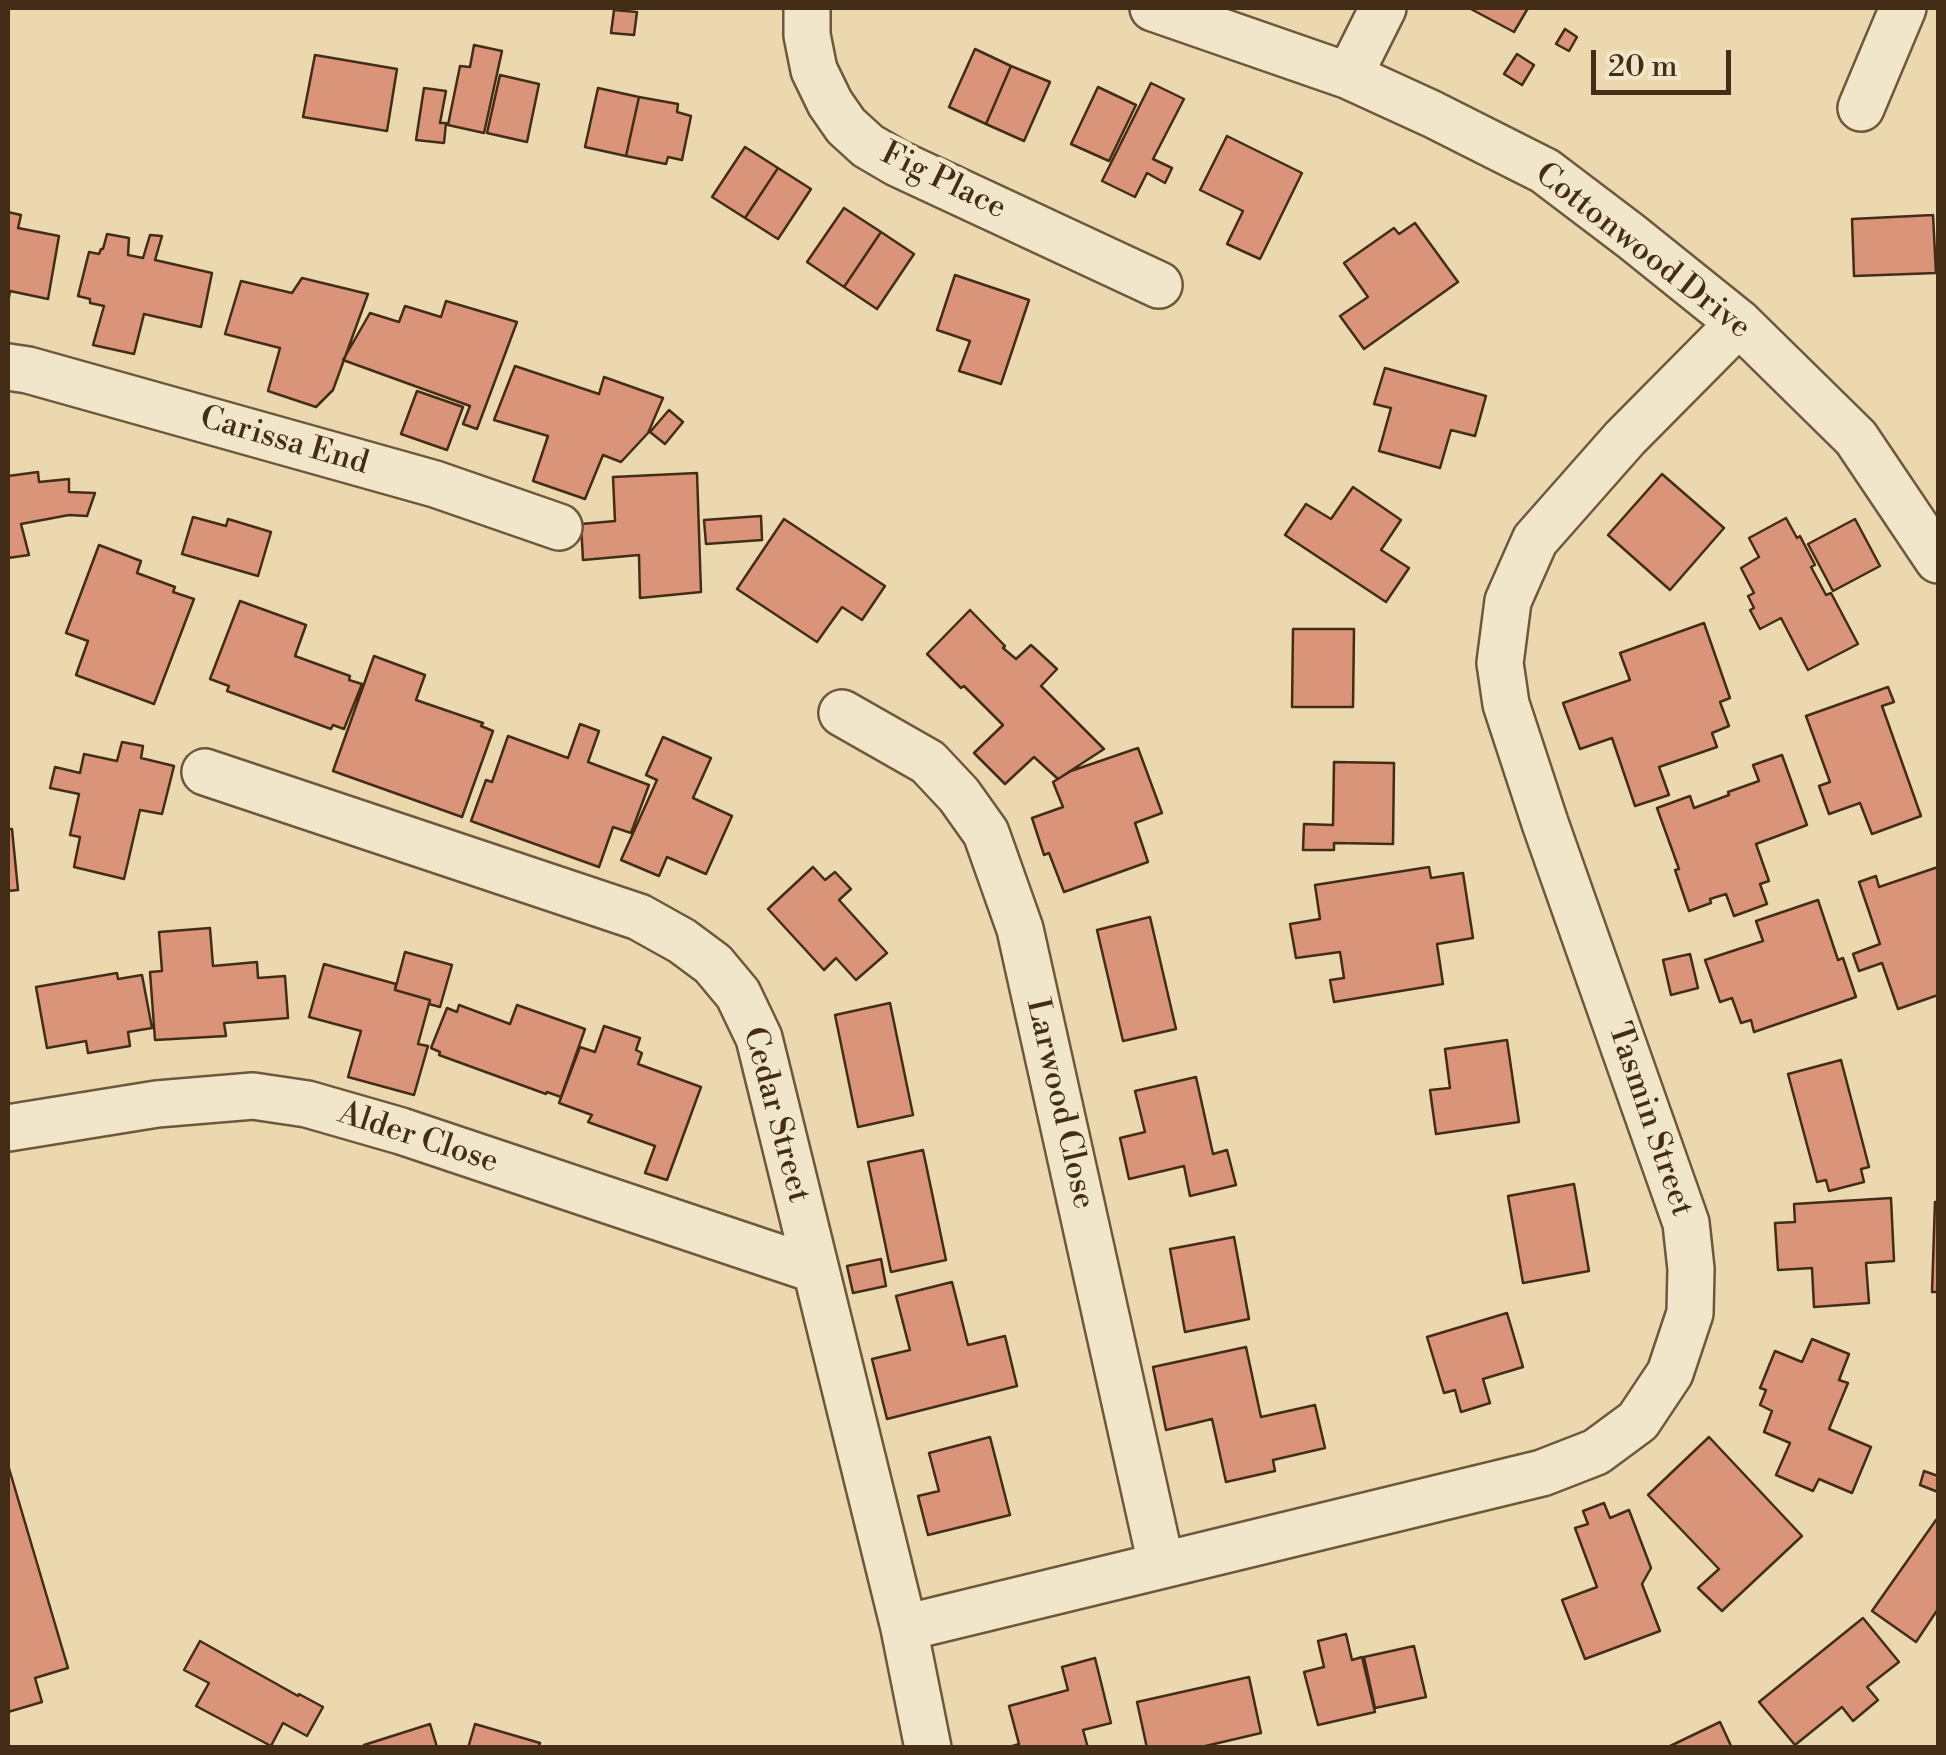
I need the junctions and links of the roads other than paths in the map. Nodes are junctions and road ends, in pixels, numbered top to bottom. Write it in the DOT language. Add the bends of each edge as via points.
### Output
graph roads {
  1 [pos="807,8"];
  2 [pos="1152,8"];
  3 [pos="1383,8"];
  4 [pos="1902,8"];
  5 [pos="1349,76"];
  6 [pos="1860,108"];
  7 [pos="1159,285"];
  8 [pos="1739,324"];
  9 [pos="8,367"];
  10 [pos="558,527"];
  11 [pos="1938,560"];
  12 [pos="842,713"];
  13 [pos="205,772"];
  14 [pos="8,1128"];
  15 [pos="816,1270"];
  16 [pos="1162,1564"];
  17 [pos="904,1628"];
  18 [pos="928,1748"];
  1 -- 7 [label="street, Fig Place" via="814,70 830,104 868,146"];
  2 -- 5 [label="street, Cottonwood Drive"];
  3 -- 5 [label="street"];
  4 -- 6 [label="street"];
  5 -- 8 [label="street, Cottonwood Drive" via="1545,172"];
  8 -- 11 [label="street, Cottonwood Drive" via="1856,438"];
  8 -- 16 [label="street, Tasmin Street" via="1535,540 1508,601 1500,663 1506,704 1545,823 1686,1223 1690,1313 1670,1373 1638,1420 1596,1452 1542,1473"];
  9 -- 10 [label="street, Carissa End" via="435,484"];
  12 -- 16 [label="street, Larwood Close" via="928,762 986,832 1020,929"];
  13 -- 15 [label="street, Cedar Street" via="639,918 712,964 738,994 759,1038"];
  14 -- 15 [label="street, Alder Close" via="234,1097 307,1104"];
  15 -- 17 [label="street, Cedar Street"];
  16 -- 17 [label="street, Tasmin Street"];
  17 -- 18 [label="street, Cedar Street"];
}
